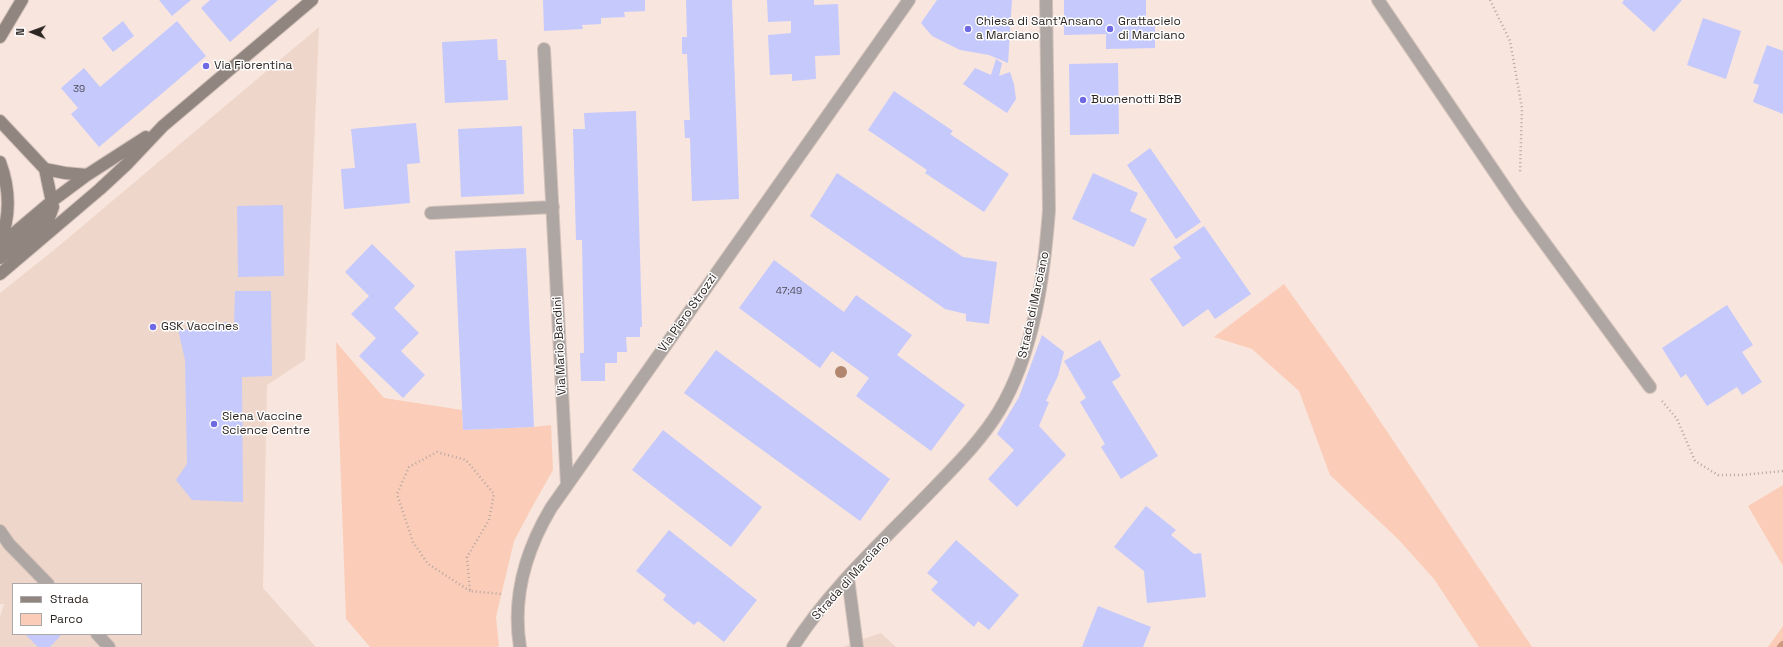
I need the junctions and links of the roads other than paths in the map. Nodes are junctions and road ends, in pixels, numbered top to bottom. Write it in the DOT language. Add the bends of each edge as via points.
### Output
graph roads {
  1 [pos="22,0"];
  2 [pos="312,0"];
  3 [pos="909,0"];
  4 [pos="1046,0"];
  5 [pos="1378,0"];
  6 [pos="0,36"];
  7 [pos="544,49"];
  8 [pos="0,121"];
  9 [pos="163,126"];
  10 [pos="0,162"];
  11 [pos="45,169"];
  12 [pos="87,175"];
  13 [pos="52,201"];
  14 [pos="553,207"];
  15 [pos="431,213"];
  16 [pos="0,242"];
  17 [pos="0,245"];
  18 [pos="0,258"];
  19 [pos="0,274"];
  20 [pos="1650,387"];
  21 [pos="567,485"];
  22 [pos="0,531"];
  23 [pos="848,578"];
  24 [pos="47,583"];
  25 [pos="98,635"];
  26 [pos="517,645"];
  27 [pos="108,647"];
  28 [pos="793,647"];
  29 [pos="857,647"];
  1 -- 6 [label="main road"];
  2 -- 9 [label="main road"];
  3 -- 21 [label="street, Via Piero Strozzi"];
  4 -- 23 [label="street, Strada di Marciano" via="1049,210 1038,298 1024,358 1002,405 977,441"];
  5 -- 20 [label="street" via="1520,208"];
  7 -- 14 [label="street, Via Mario Bandini"];
  8 -- 11 [label="main road"];
  9 -- 12 [label="main road"];
  9 -- 19 [label="main road" via="128,164"];
  10 -- 16 [label="main road" via="6,180 8,206"];
  11 -- 12 [label="main road"];
  11 -- 13 [label="main road"];
  12 -- 13 [label="main road"];
  13 -- 17 [label="main road"];
  13 -- 18 [label="main road" via="53,207 49,218"];
  14 -- 15 [label="street"];
  14 -- 21 [label="street, Via Mario Bandini"];
  21 -- 26 [label="street, Via Piero Strozzi" via="542,523 533,542 519,596"];
  22 -- 24 [label="street" via="9,544"];
  23 -- 28 [label="street, Strada di Marciano" via="806,627"];
  23 -- 29 [label="street"];
  25 -- 27 [label="street"];
}
